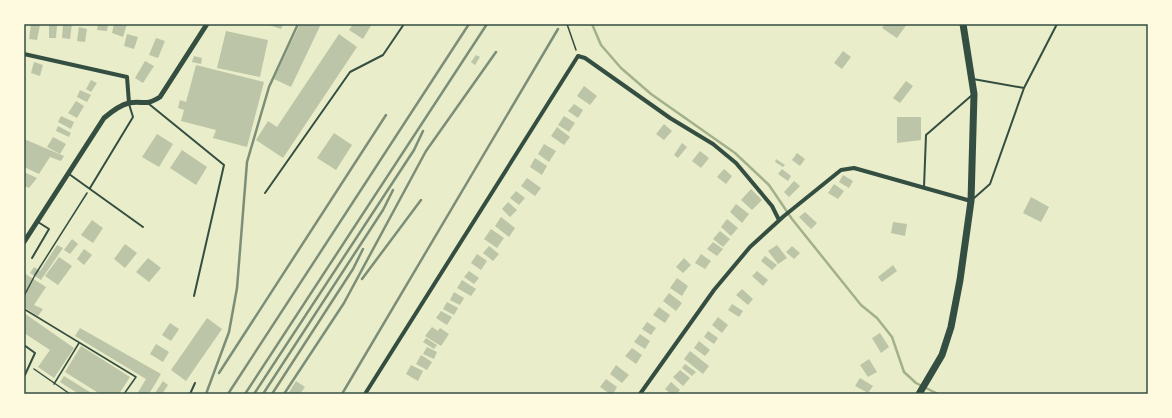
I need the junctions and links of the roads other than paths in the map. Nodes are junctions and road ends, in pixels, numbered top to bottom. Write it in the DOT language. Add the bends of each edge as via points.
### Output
graph roads {
  1 [pos="207,24"];
  2 [pos="404,24"];
  3 [pos="963,24"];
  4 [pos="1057,24"];
  5 [pos="24,54"];
  6 [pos="971,79"];
  7 [pos="1024,88"];
  8 [pos="974,94"];
  9 [pos="129,103"];
  10 [pos="149,104"];
  11 [pos="68,174"];
  12 [pos="90,188"];
  13 [pos="924,188"];
  14 [pos="266,192"];
  15 [pos="971,201"];
  16 [pos="779,220"];
  17 [pos="37,221"];
  18 [pos="143,227"];
  19 [pos="24,242"];
  20 [pos="32,258"];
  21 [pos="194,296"];
  22 [pos="24,345"];
  23 [pos="24,377"];
  24 [pos="196,383"];
  25 [pos="190,394"];
  26 [pos="365,394"];
  27 [pos="640,394"];
  28 [pos="919,394"];
  1 -- 10 [label="street" via="160,97"];
  2 -- 14 [label="lane" via="383,55 350,72"];
  3 -- 6 [label="main road"];
  4 -- 7 [label="lane"];
  5 -- 9 [label="street" via="127,77"];
  6 -- 7 [label="lane"];
  6 -- 8 [label="main road"];
  7 -- 15 [label="lane" via="990,184"];
  8 -- 13 [label="lane" via="926,135"];
  8 -- 15 [label="main road"];
  9 -- 10 [label="street"];
  9 -- 11 [label="street" via="114,109 104,118"];
  9 -- 12 [label="lane" via="133,117"];
  10 -- 21 [label="lane" via="224,165"];
  11 -- 12 [label="lane"];
  11 -- 17 [label="street"];
  12 -- 18 [label="lane"];
  13 -- 15 [label="street"];
  13 -- 16 [label="street" via="854,168 841,170"];
  15 -- 28 [label="main road" via="951,328 942,354"];
  16 -- 26 [label="street" via="772,206 736,163 713,144 670,118 585,58 578,56"];
  16 -- 27 [label="street" via="750,247 714,290"];
  17 -- 19 [label="street"];
  17 -- 20 [label="lane" via="49,228"];
  22 -- 23 [label="lane" via="34,352"];
  24 -- 25 [label="lane"];
}
